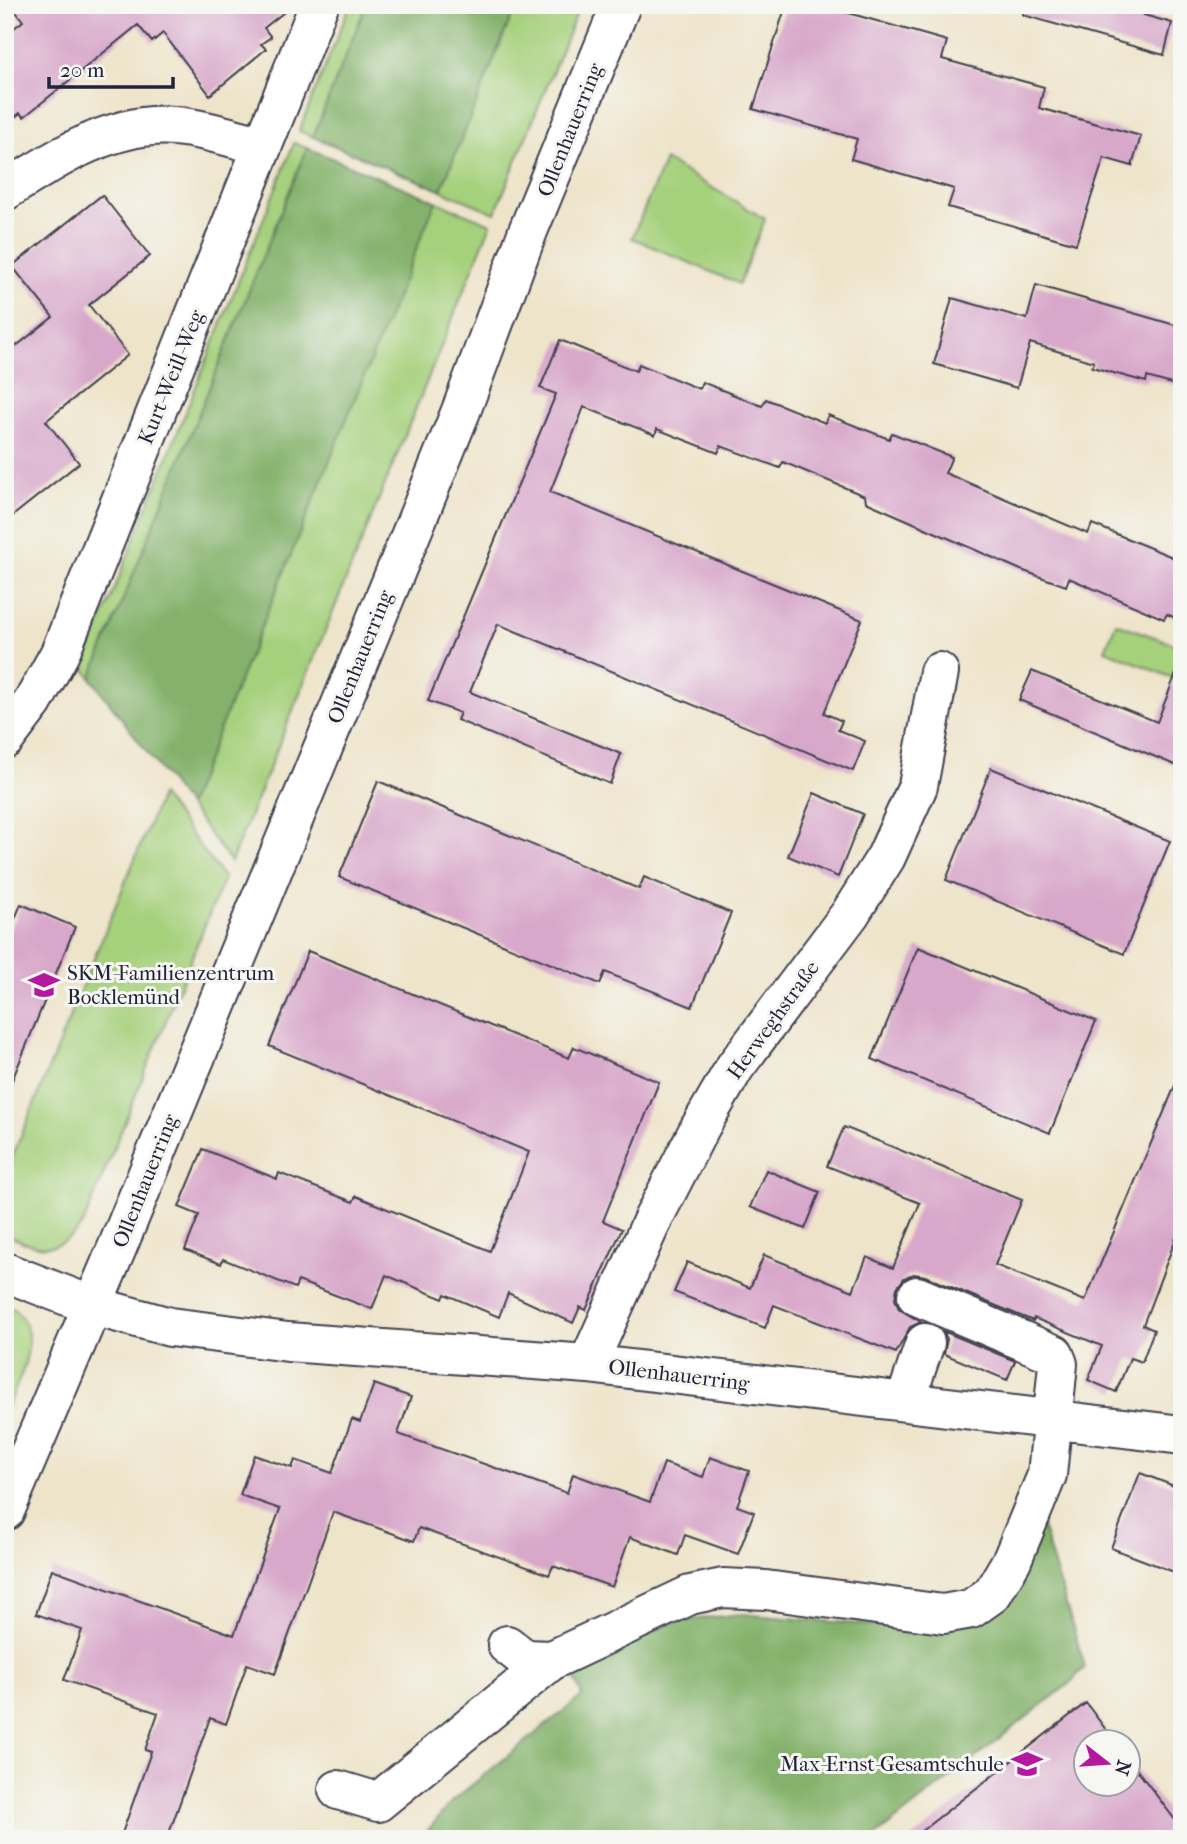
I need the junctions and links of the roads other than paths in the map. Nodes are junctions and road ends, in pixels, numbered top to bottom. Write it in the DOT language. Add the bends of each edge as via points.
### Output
graph roads {
  1 [pos="319,5"];
  2 [pos="621,5"];
  3 [pos="263,146"];
  4 [pos="5,191"];
  5 [pos="939,672"];
  6 [pos="5,739"];
  7 [pos="5,1272"];
  8 [pos="917,1296"];
  9 [pos="93,1306"];
  10 [pos="925,1343"];
  11 [pos="588,1364"];
  12 [pos="905,1402"];
  13 [pos="1050,1419"];
  14 [pos="1182,1435"];
  15 [pos="5,1511"];
  16 [pos="507,1646"];
  17 [pos="552,1660"];
  18 [pos="338,1790"];
  1 -- 3 [label="street, Kurt-Weill-Weg"];
  2 -- 9 [label="street, Ollenhauerring" via="528,231 461,411"];
  3 -- 4 [label="street" via="212,132 152,126 91,142"];
  3 -- 6 [label="street, Kurt-Weill-Weg" via="60,653 33,702"];
  5 -- 11 [label="street, Herweghstraße" via="918,786 887,856 850,914 735,1067 652,1221"];
  7 -- 9 [label="street"];
  8 -- 13 [label="street" via="1054,1354 1058,1364"];
  9 -- 11 [label="street, Ollenhauerring" via="170,1327 288,1342"];
  9 -- 15 [label="street, Ollenhauerring"];
  10 -- 12 [label="street"];
  11 -- 12 [label="street, Ollenhauerring"];
  12 -- 13 [label="street, Ollenhauerring"];
  13 -- 14 [label="street, Ollenhauerring"];
  13 -- 17 [label="street" via="1047,1475 1017,1548 992,1594 971,1609 943,1614 902,1611 766,1590 687,1587"];
  16 -- 17 [label="street" via="525,1659"];
  17 -- 18 [label="street" via="378,1802"];
}
